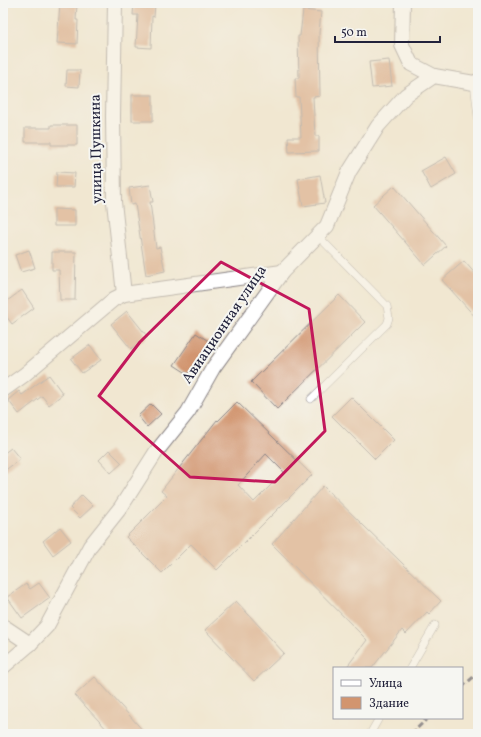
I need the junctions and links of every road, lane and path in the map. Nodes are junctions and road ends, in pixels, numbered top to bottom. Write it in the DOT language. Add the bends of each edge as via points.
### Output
graph roads {
  1 [pos="114,3"];
  2 [pos="403,3"];
  3 [pos="434,76"];
  4 [pos="476,82"];
  5 [pos="478,117"];
  6 [pos="318,236"];
  7 [pos="282,272"];
  8 [pos="124,294"];
  9 [pos="3,390"];
  10 [pos="311,399"];
  11 [pos="435,625"];
  12 [pos="3,626"];
  13 [pos="30,644"];
  14 [pos="3,667"];
  15 [pos="411,667"];
  16 [pos="378,719"];
  17 [pos="370,734"];
  1 -- 8 [label="street, улица Пушкина" via="114,202"];
  2 -- 3 [label="street" via="402,45 411,64"];
  3 -- 4 [label="street"];
  3 -- 6 [label="street, Авиационная улица" via="406,95 378,126 349,172 327,226"];
  4 -- 5 [label="lane"];
  6 -- 7 [label="street, Авиационная улица"];
  6 -- 10 [label="lane" via="387,306 389,318 387,324"];
  7 -- 8 [label="street"];
  7 -- 13 [label="street, Авиационная улица" via="213,368 188,412 156,452 121,507 90,546 47,626"];
  8 -- 9 [label="street" via="114,299"];
  11 -- 15 [label="lane"];
  12 -- 13 [label="street"];
  13 -- 14 [label="street, Авиационная улица"];
  16 -- 17 [label="lane"];
}
